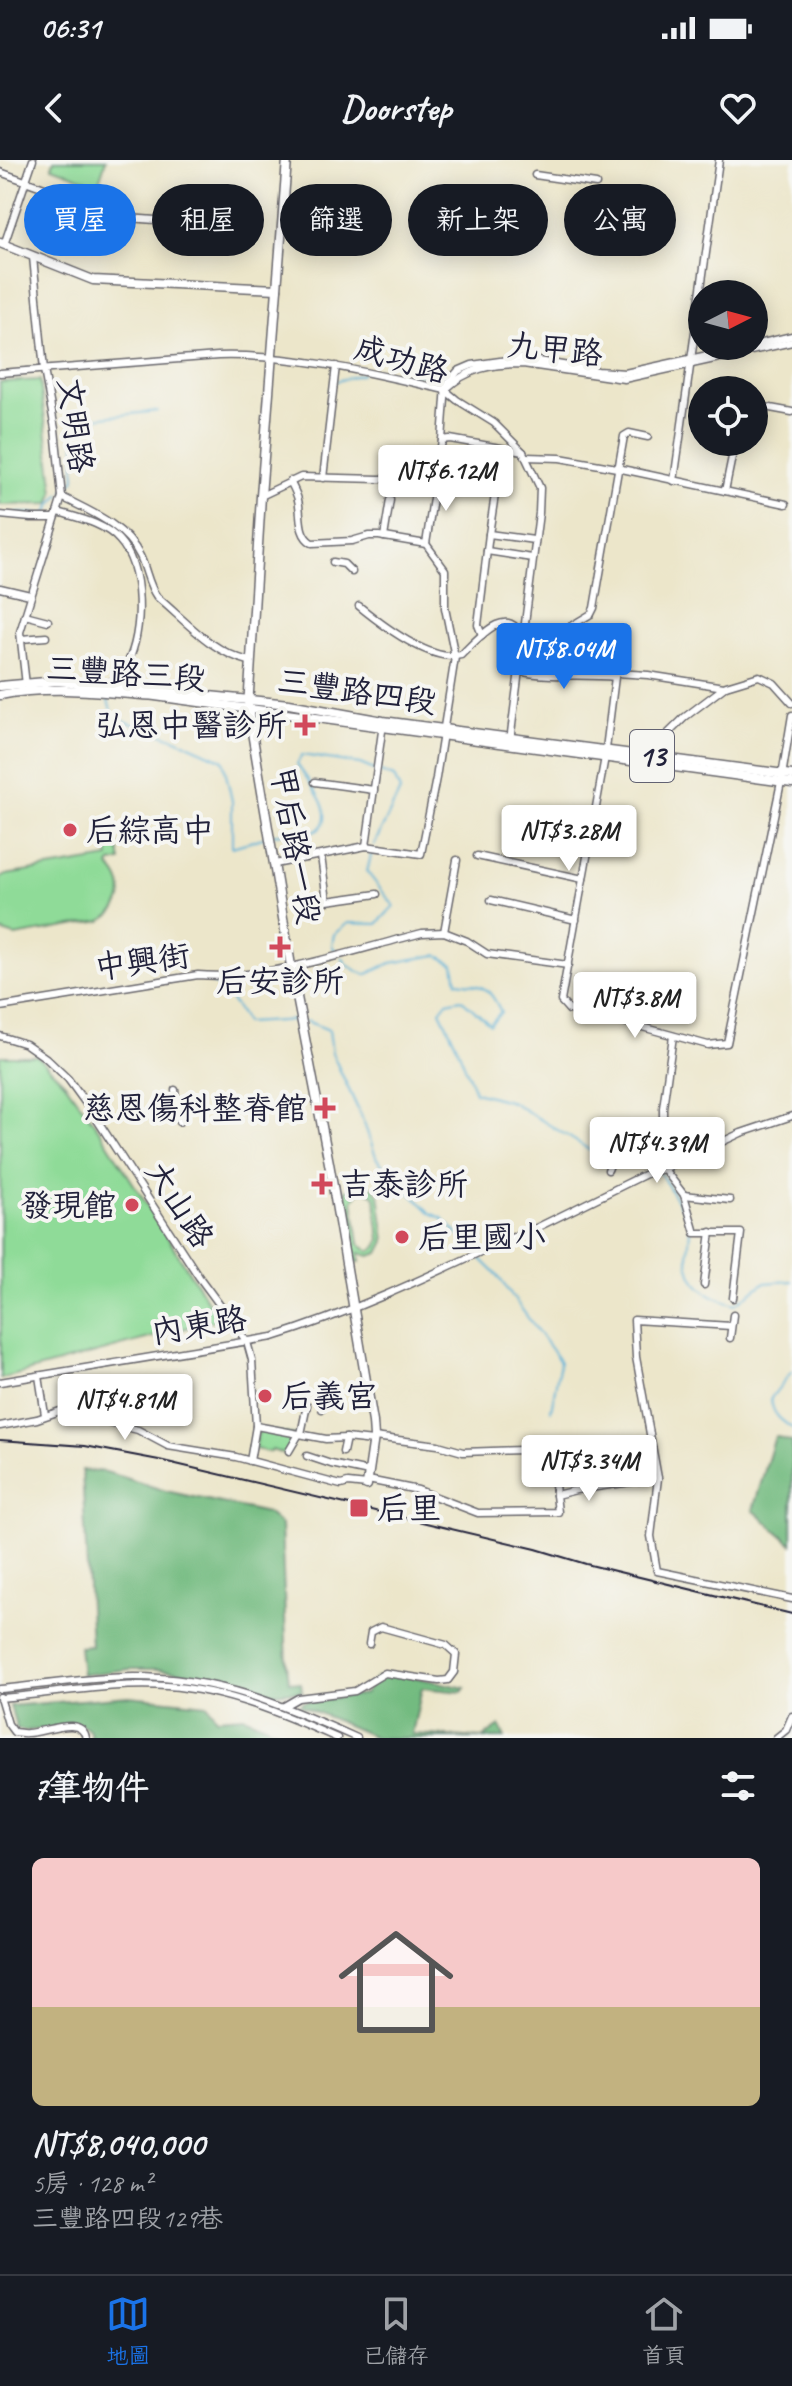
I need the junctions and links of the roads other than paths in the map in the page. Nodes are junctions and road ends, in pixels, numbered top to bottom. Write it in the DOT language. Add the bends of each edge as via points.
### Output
graph roads {
  1 [pos="33,160"];
  2 [pos="287,160"];
  3 [pos="719,160"];
  4 [pos="0,172"];
  5 [pos="535,175"];
  6 [pos="26,181"];
  7 [pos="596,184"];
  8 [pos="152,220"];
  9 [pos="2,244"];
  10 [pos="33,257"];
  11 [pos="277,289"];
  12 [pos="792,339"];
  13 [pos="768,343"];
  14 [pos="272,359"];
  15 [pos="698,360"];
  16 [pos="691,362"];
  17 [pos="336,366"];
  18 [pos="44,370"];
  19 [pos="0,373"];
  20 [pos="445,390"];
  21 [pos="768,408"];
  22 [pos="792,412"];
  23 [pos="648,437"];
  24 [pos="442,440"];
  25 [pos="502,449"];
  26 [pos="525,454"];
  27 [pos="732,456"];
  28 [pos="617,468"];
  29 [pos="437,477"];
  30 [pos="323,478"];
  31 [pos="290,481"];
  32 [pos="674,481"];
  33 [pos="725,491"];
  34 [pos="261,496"];
  35 [pos="62,497"];
  36 [pos="390,500"];
  37 [pos="786,504"];
  38 [pos="56,515"];
  39 [pos="1,518"];
  40 [pos="489,534"];
  41 [pos="384,537"];
  42 [pos="534,540"];
  43 [pos="426,544"];
  44 [pos="487,551"];
  45 [pos="532,558"];
  46 [pos="333,562"];
  47 [pos="352,572"];
  48 [pos="0,588"];
  49 [pos="30,595"];
  50 [pos="359,606"];
  51 [pos="25,615"];
  52 [pos="48,621"];
  53 [pos="482,635"];
  54 [pos="46,637"];
  55 [pos="522,638"];
  56 [pos="21,639"];
  57 [pos="455,657"];
  58 [pos="249,661"];
  59 [pos="518,671"];
  60 [pos="615,677"];
  61 [pos="0,686"];
  62 [pos="26,686"];
  63 [pos="724,687"];
  64 [pos="107,688"];
  65 [pos="0,695"];
  66 [pos="792,703"];
  67 [pos="248,704"];
  68 [pos="792,715"];
  69 [pos="383,724"];
  70 [pos="444,732"];
  71 [pos="510,740"];
  72 [pos="605,753"];
  73 [pos="646,758"];
  74 [pos="785,777"];
  75 [pos="315,782"];
  76 [pos="792,783"];
  77 [pos="374,790"];
  78 [pos="366,846"];
  79 [pos="321,856"];
  80 [pos="477,856"];
  81 [pos="457,860"];
  82 [pos="275,864"];
  83 [pos="583,879"];
  84 [pos="377,894"];
  85 [pos="491,900"];
  86 [pos="576,920"];
  87 [pos="444,932"];
  88 [pos="568,965"];
  89 [pos="291,966"];
  90 [pos="0,1007"];
  91 [pos="0,1036"];
  92 [pos="673,1036"];
  93 [pos="175,1090"];
  94 [pos="792,1116"];
  95 [pos="179,1122"];
  96 [pos="612,1160"];
  97 [pos="659,1169"];
  98 [pos="608,1170"];
  99 [pos="684,1195"];
  100 [pos="730,1200"];
  101 [pos="711,1232"];
  102 [pos="704,1285"];
  103 [pos="733,1298"];
  104 [pos="354,1308"];
  105 [pos="733,1315"];
  106 [pos="731,1326"];
  107 [pos="730,1338"];
  108 [pos="247,1342"];
  109 [pos="39,1376"];
  110 [pos="0,1382"];
  111 [pos="324,1386"];
  112 [pos="307,1405"];
  113 [pos="322,1409"];
  114 [pos="45,1415"];
  115 [pos="0,1426"];
  116 [pos="256,1426"];
  117 [pos="300,1434"];
  118 [pos="346,1438"];
  119 [pos="373,1439"];
  120 [pos="289,1451"];
  121 [pos="343,1452"];
  122 [pos="307,1456"];
  123 [pos="250,1461"];
  124 [pos="658,1478"];
  125 [pos="368,1479"];
  126 [pos="556,1495"];
  127 [pos="792,1599"];
  128 [pos="369,1644"];
  129 [pos="0,1689"];
  130 [pos="0,1698"];
  131 [pos="284,1706"];
  132 [pos="792,1716"];
  133 [pos="86,1738"];
  134 [pos="337,1738"];
  135 [pos="357,1738"];
  136 [pos="776,1738"];
  1 -- 6 [label="street"];
  2 -- 11 [label="main road, 甲后路一段"];
  3 -- 16 [label="street"];
  4 -- 6 [label="street"];
  5 -- 7 [label="street"];
  6 -- 8 [label="street" via="128,218"];
  6 -- 9 [label="street"];
  9 -- 10 [label="main road"];
  10 -- 11 [label="main road" via="93,280"];
  10 -- 18 [label="street, 文明路"];
  11 -- 14 [label="main road, 甲后路一段"];
  12 -- 13 [label="street, 九甲路"];
  12 -- 16 [label="street, 九甲路"];
  14 -- 17 [label="street, 成功路"];
  14 -- 18 [label="street, 成功路" via="218,356"];
  14 -- 34 [label="main road, 甲后路一段"];
  15 -- 16 [label="street, 九甲路"];
  16 -- 20 [label="street, 九甲路" via="624,379 506,364 474,369"];
  16 -- 32 [label="street"];
  17 -- 20 [label="street, 成功路"];
  17 -- 30 [label="street"];
  18 -- 19 [label="street, 成功路"];
  18 -- 35 [label="street, 文明路"];
  20 -- 24 [label="street"];
  20 -- 26 [label="street, 成功路" via="494,423"];
  21 -- 22 [label="street"];
  23 -- 28 [label="street" via="624,436"];
  24 -- 25 [label="street"];
  24 -- 29 [label="street"];
  25 -- 26 [label="street"];
  25 -- 40 [label="street"];
  26 -- 28 [label="street"];
  26 -- 42 [label="street, 成功路" via="540,488"];
  27 -- 33 [label="street"];
  28 -- 32 [label="street"];
  28 -- 55 [label="street" via="591,614 549,639"];
  29 -- 30 [label="street"];
  29 -- 43 [label="street"];
  30 -- 31 [label="street"];
  31 -- 34 [label="street"];
  31 -- 41 [label="street" via="303,533 312,543"];
  32 -- 33 [label="street"];
  33 -- 37 [label="street"];
  34 -- 58 [label="main road, 甲后路一段"];
  35 -- 38 [label="street, 文明路"];
  35 -- 58 [label="street" via="109,521 122,534 139,552 157,597 204,640"];
  36 -- 41 [label="street"];
  38 -- 39 [label="street"];
  38 -- 49 [label="street, 文明路"];
  38 -- 64 [label="street" via="106,530 119,540 133,566 139,617 128,662"];
  40 -- 42 [label="street"];
  40 -- 44 [label="street"];
  41 -- 43 [label="street"];
  42 -- 45 [label="street, 成功路"];
  43 -- 57 [label="street" via="445,570 445,608"];
  44 -- 45 [label="street"];
  44 -- 53 [label="street" via="478,625"];
  45 -- 55 [label="street, 成功路"];
  46 -- 47 [label="street"];
  48 -- 49 [label="street"];
  49 -- 51 [label="street, 文明路"];
  50 -- 57 [label="street" via="409,641"];
  51 -- 52 [label="street"];
  51 -- 56 [label="street, 文明路"];
  53 -- 55 [label="street" via="500,622 519,630"];
  53 -- 57 [label="street"];
  54 -- 56 [label="street"];
  55 -- 59 [label="street, 成功路"];
  56 -- 62 [label="street, 文明路"];
  57 -- 70 [label="street"];
  58 -- 67 [label="main road, 甲后路一段"];
  59 -- 60 [label="street"];
  59 -- 71 [label="street, 成功路"];
  60 -- 63 [label="street" via="648,675"];
  60 -- 72 [label="street"];
  61 -- 62 [label="main road, 三豐路三段 / 13"];
  62 -- 64 [label="main road, 三豐路三段 / 13" via="57,681"];
  62 -- 65 [label="main road, 三豐路三段 / 13"];
  63 -- 66 [label="street" via="759,676 774,683"];
  63 -- 73 [label="street" via="685,717"];
  64 -- 67 [label="main road, 三豐路三段 / 13"];
  67 -- 69 [label="main road, 三豐路四段 / 13"];
  67 -- 82 [label="main road, 甲后路一段"];
  68 -- 74 [label="street"];
  69 -- 70 [label="main road, 三豐路四段 / 13"];
  69 -- 77 [label="street"];
  70 -- 71 [label="main road, 三豐路四段 / 13"];
  70 -- 78 [label="street" via="422,853"];
  71 -- 72 [label="main road, 三豐路四段 / 13"];
  72 -- 73 [label="main road, 三豐路四段 / 13"];
  72 -- 83 [label="street"];
  73 -- 74 [label="main road, 三豐路四段 / 13"];
  74 -- 76 [label="main road, 三豐路四段 / 13"];
  74 -- 92 [label="street" via="727,1043 708,1045"];
  75 -- 77 [label="street"];
  77 -- 78 [label="street"];
  78 -- 79 [label="street"];
  79 -- 82 [label="street"];
  79 -- 84 [label="street" via="327,901"];
  80 -- 83 [label="street"];
  81 -- 87 [label="street"];
  82 -- 89 [label="main road, 甲后路一段"];
  83 -- 86 [label="street"];
  85 -- 86 [label="street"];
  86 -- 88 [label="street"];
  87 -- 88 [label="street" via="487,954"];
  87 -- 89 [label="street, 中興街"];
  88 -- 92 [label="street" via="561,1001 565,1008"];
  89 -- 90 [label="street, 中興街" via="230,976 198,975"];
  89 -- 104 [label="main road, 甲后路一段"];
  91 -- 108 [label="street, 大山路" via="26,1044 68,1079"];
  92 -- 97 [label="street"];
  93 -- 95 [label="street"];
  94 -- 97 [label="street, 內東路"];
  96 -- 98 [label="street"];
  97 -- 99 [label="street"];
  97 -- 104 [label="street, 內東路"];
  99 -- 100 [label="street"];
  99 -- 101 [label="street" via="695,1233"];
  101 -- 102 [label="street"];
  101 -- 103 [label="street" via="741,1233"];
  104 -- 108 [label="street, 內東路"];
  104 -- 119 [label="main road, 甲后路一段"];
  105 -- 106 [label="street"];
  106 -- 107 [label="street"];
  106 -- 124 [label="street" via="634,1320"];
  108 -- 109 [label="street, 內東路"];
  108 -- 116 [label="street"];
  109 -- 110 [label="street, 內東路"];
  109 -- 114 [label="street"];
  111 -- 113 [label="street"];
  112 -- 117 [label="street"];
  114 -- 115 [label="street"];
  114 -- 123 [label="street" via="60,1411 138,1430 168,1446"];
  116 -- 117 [label="street"];
  116 -- 123 [label="street"];
  117 -- 118 [label="street"];
  117 -- 120 [label="street"];
  118 -- 119 [label="street"];
  118 -- 121 [label="street"];
  119 -- 125 [label="main road, 甲后路一段"];
  119 -- 126 [label="street" via="463,1452 552,1449"];
  122 -- 125 [label="street"];
  123 -- 125 [label="street" via="341,1485"];
  124 -- 126 [label="street"];
  124 -- 127 [label="street" via="651,1536 657,1571"];
  125 -- 126 [label="street" via="418,1490 478,1513 558,1512"];
  128 -- 131 [label="street" via="371,1632 381,1627 446,1645 456,1659 452,1676 444,1681 385,1673 355,1691 298,1698"];
  129 -- 131 [label="street" via="166,1678 223,1687"];
  130 -- 133 [label="street" via="14,1732 70,1726 81,1728"];
  130 -- 134 [label="street" via="167,1686 271,1709"];
  131 -- 135 [label="street"];
  132 -- 136 [label="street"];
}
